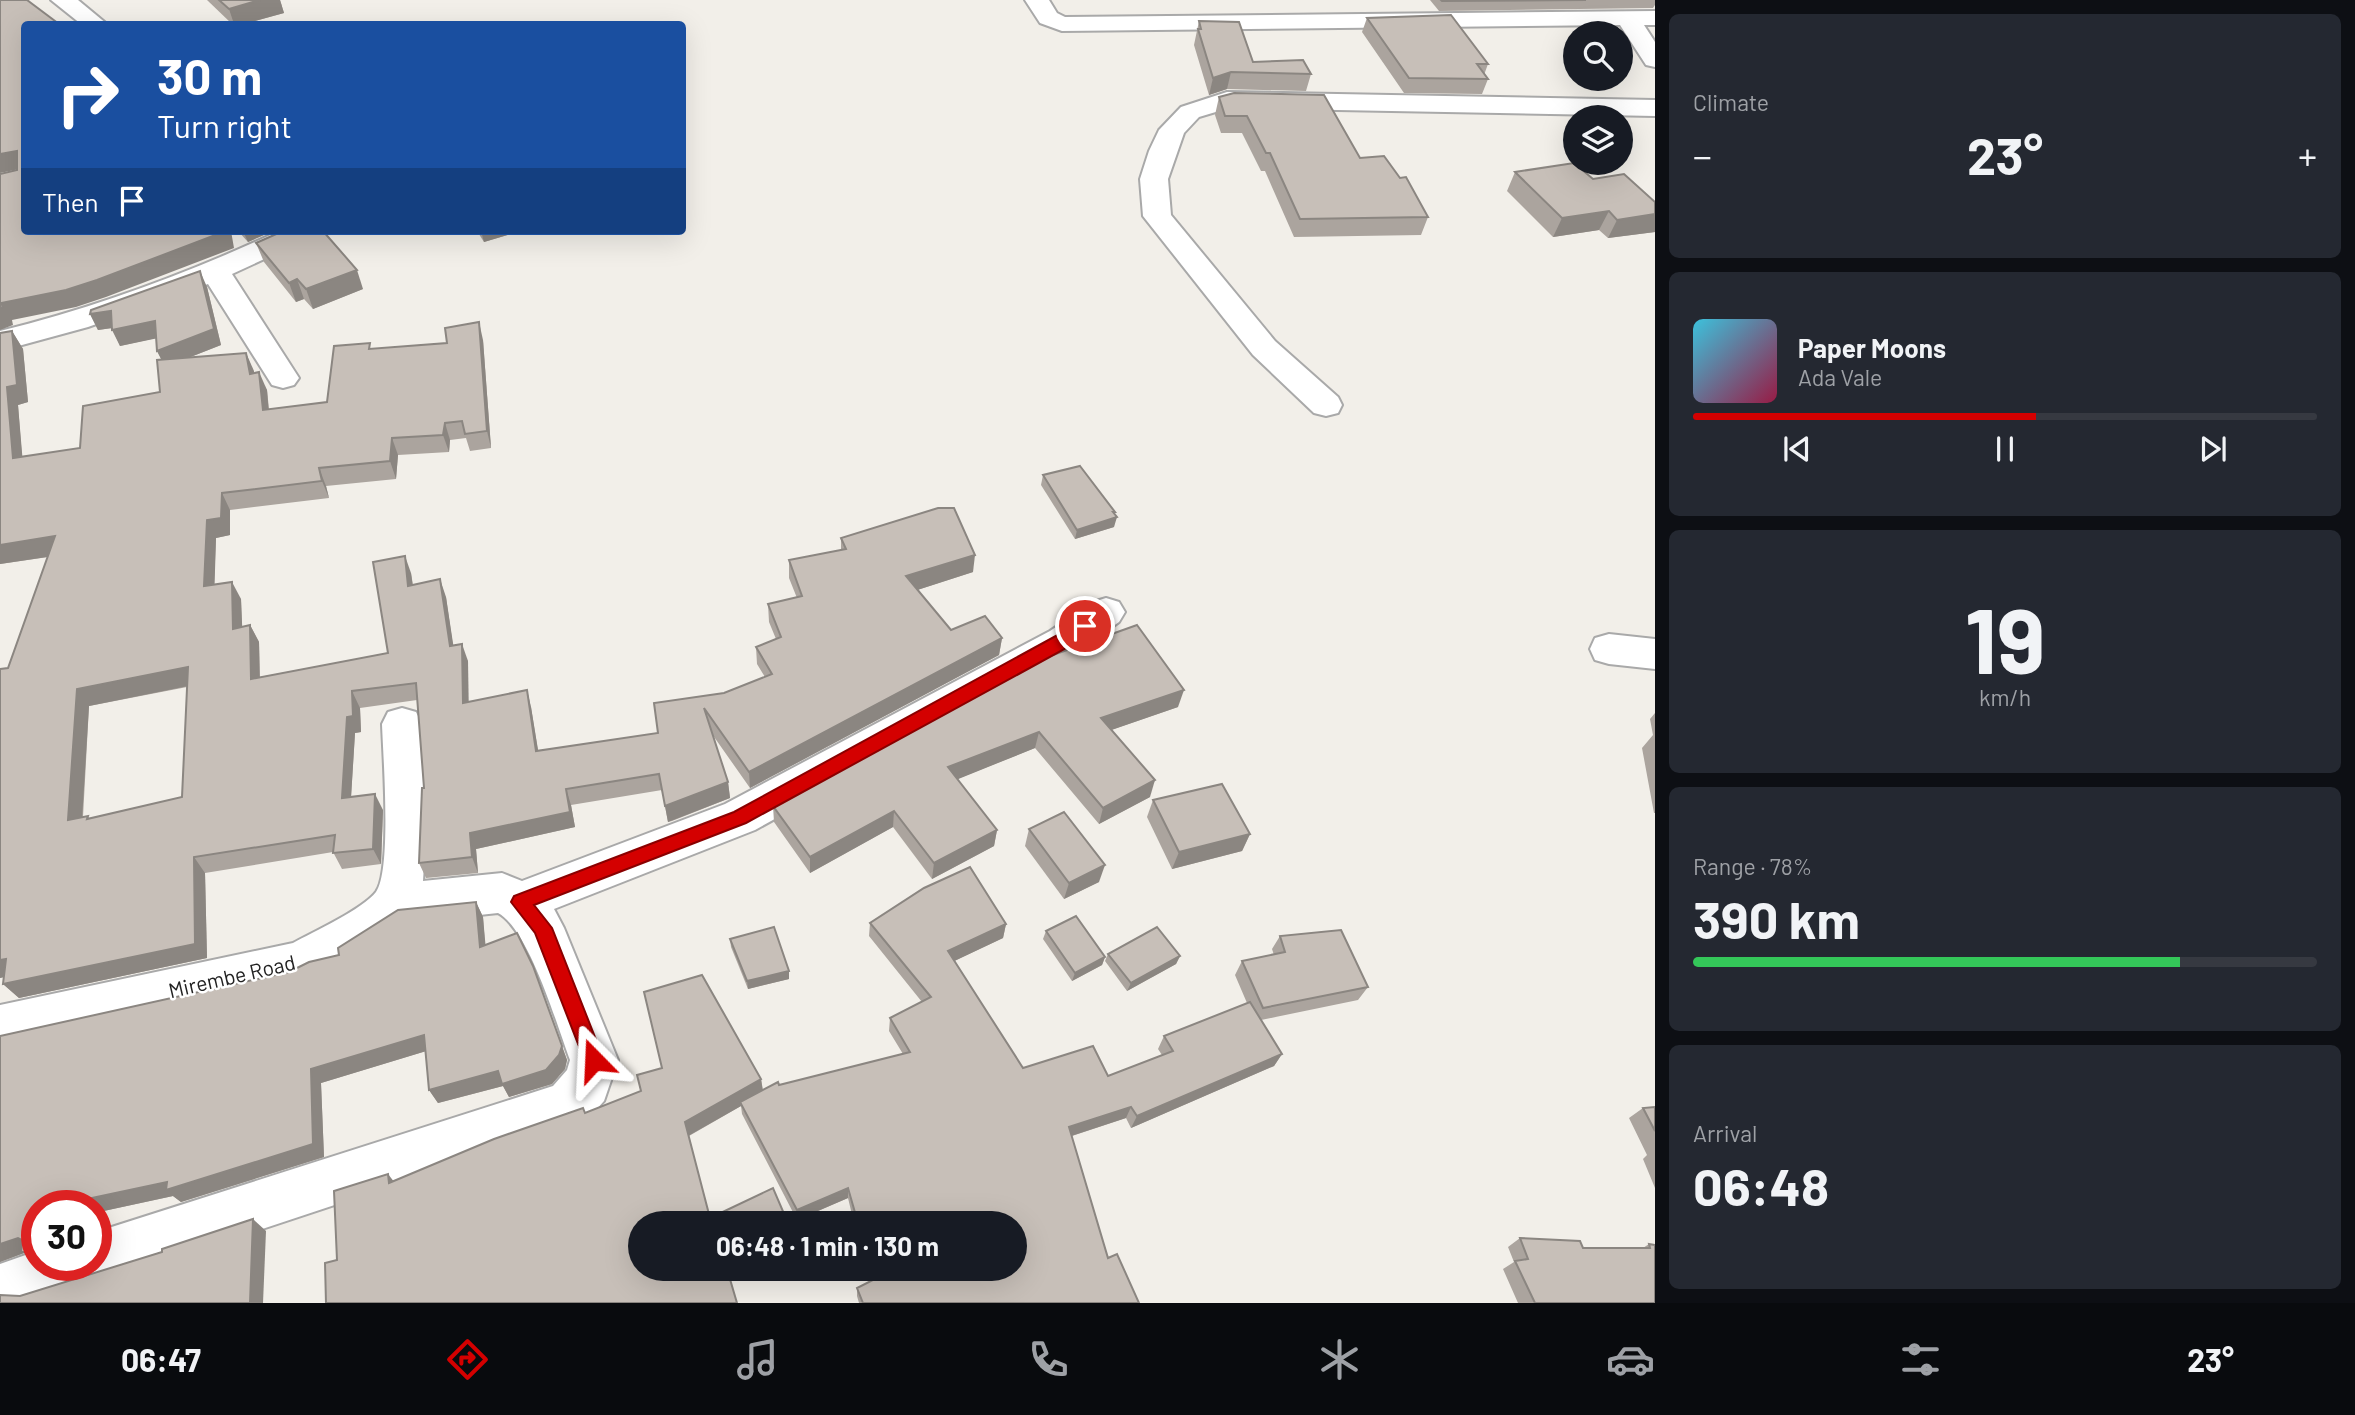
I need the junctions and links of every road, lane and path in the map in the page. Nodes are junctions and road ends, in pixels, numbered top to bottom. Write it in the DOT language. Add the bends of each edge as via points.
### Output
graph roads {
  1 [pos="63,0"];
  2 [pos="1037,0"];
  3 [pos="1389,0"];
  4 [pos="1627,18"];
  5 [pos="1655,18"];
  6 [pos="1403,20"];
  7 [pos="91,21"];
  8 [pos="1655,60"];
  9 [pos="1655,108"];
  10 [pos="246,235"];
  11 [pos="293,235"];
  12 [pos="227,266"];
  13 [pos="0,341"];
  14 [pos="283,378"];
  15 [pos="1326,405"];
  16 [pos="1106,612"];
  17 [pos="1609,649"];
  18 [pos="1655,654"];
  19 [pos="402,724"];
  20 [pos="520,902"];
  21 [pos="394,904"];
  22 [pos="0,1028"];
  23 [pos="112,1253"];
  24 [pos="25,1281"];
  25 [pos="19,1283"];
  1 -- 7 [label="street"];
  2 -- 6 [label="street" via="1048,18 1062,24"];
  3 -- 6 [label="street"];
  4 -- 5 [label="street"];
  4 -- 6 [label="street"];
  4 -- 8 [label="street"];
  9 -- 15 [label="street" via="1227,100 1190,112 1172,130 1162,151 1154,179 1157,216 1264,348"];
  10 -- 12 [label="street"];
  11 -- 12 [label="street"];
  12 -- 13 [label="street" via="124,304"];
  12 -- 14 [label="street"];
  16 -- 20 [label="street" via="1064,641 740,817"];
  17 -- 18 [label="street"];
  19 -- 21 [label="street" via="405,870"];
  20 -- 21 [label="street" via="502,892"];
  20 -- 23 [label="street" via="542,928 594,1060 587,1084 568,1105"];
  21 -- 22 [label="street, Mirembe Road" via="335,946 299,963"];
  24 -- 25 [label="street"];
}
